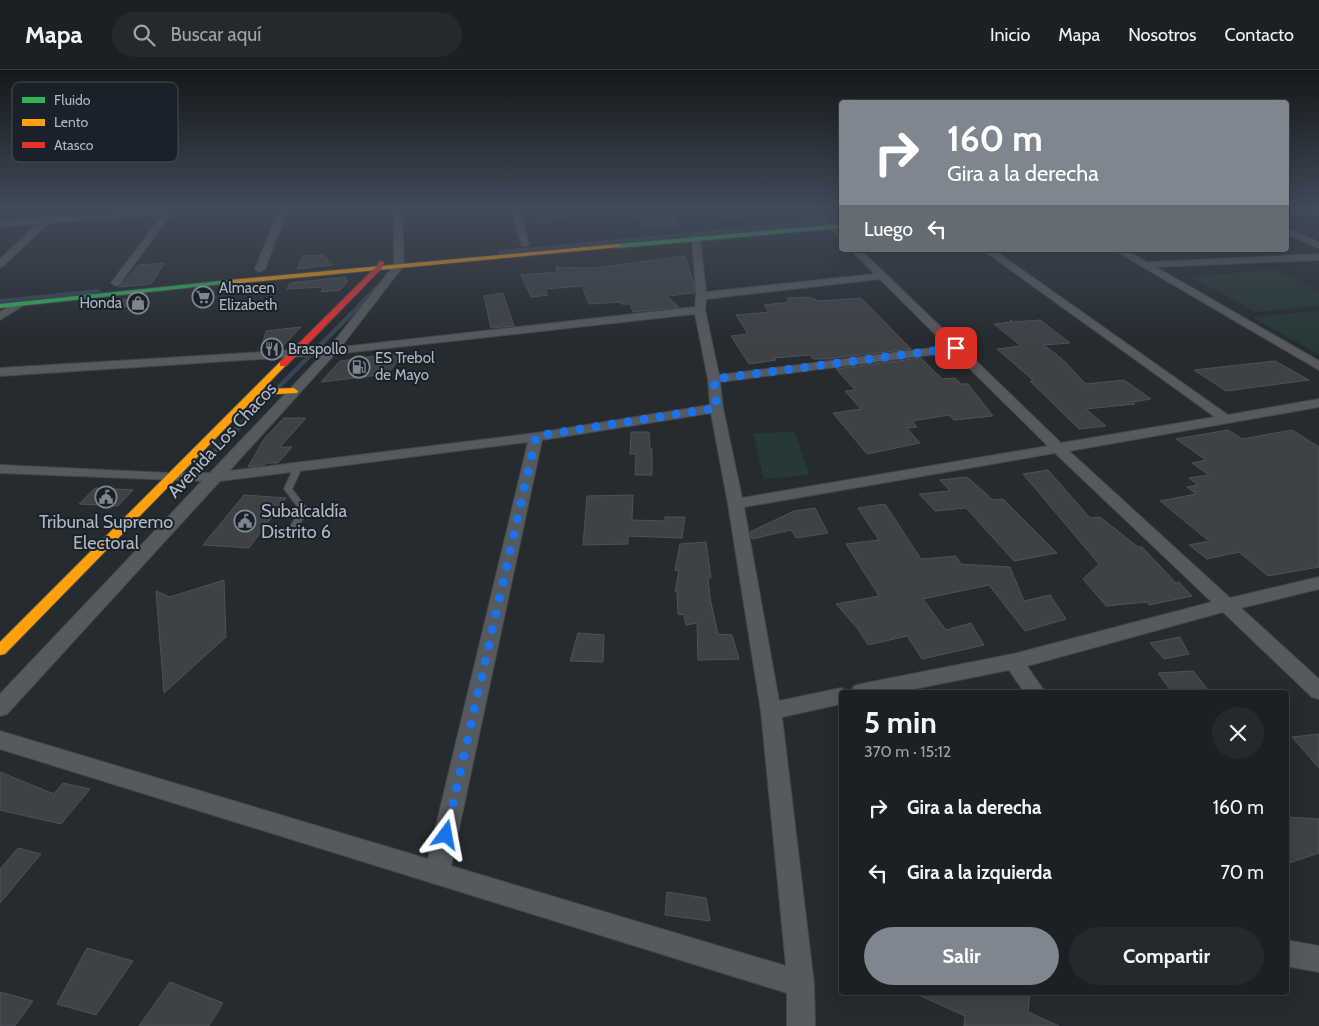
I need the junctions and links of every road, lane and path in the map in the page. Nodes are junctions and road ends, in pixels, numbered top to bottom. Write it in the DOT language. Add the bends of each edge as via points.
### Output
graph roads {
  1 [pos="11,254"];
  2 [pos="138,254"];
  3 [pos="266,254"];
  4 [pos="399,254"];
  5 [pos="454,254"];
  6 [pos="494,254"];
  7 [pos="697,254"];
  8 [pos="860,254"];
  9 [pos="993,254"];
  10 [pos="1125,254"];
  11 [pos="1319,257"];
  12 [pos="399,261"];
  13 [pos="380,262"];
  14 [pos="0,264"];
  15 [pos="1147,266"];
  16 [pos="260,269"];
  17 [pos="883,276"];
  18 [pos="116,283"];
  19 [pos="0,294"];
  20 [pos="700,303"];
  21 [pos="17,305"];
  22 [pos="0,306"];
  23 [pos="0,317"];
  24 [pos="956,348"];
  25 [pos="327,351"];
  26 [pos="299,352"];
  27 [pos="1319,366"];
  28 [pos="0,372"];
  29 [pos="714,379"];
  30 [pos="290,391"];
  31 [pos="261,392"];
  32 [pos="1319,403"];
  33 [pos="717,408"];
  34 [pos="1226,419"];
  35 [pos="536,436"];
  36 [pos="1059,449"];
  37 [pos="298,467"];
  38 [pos="0,469"];
  39 [pos="169,477"];
  40 [pos="214,477"];
  41 [pos="736,504"];
  42 [pos="289,535"];
  43 [pos="1319,582"];
  44 [pos="1226,605"];
  45 [pos="0,650"];
  46 [pos="1012,662"];
  47 [pos="871,690"];
  48 [pos="1033,690"];
  49 [pos="1319,691"];
  50 [pos="839,696"];
  51 [pos="0,708"];
  52 [pos="771,711"];
  53 [pos="0,740"];
  54 [pos="437,873"];
  55 [pos="1289,954"];
  56 [pos="1319,960"];
  57 [pos="801,984"];
  58 [pos="801,1026"];
  1 -- 14 [label="street"];
  2 -- 18 [label="street"];
  3 -- 16 [label="street"];
  4 -- 12 [label="street"];
  5 -- 12 [label="main road"];
  6 -- 12 [label="main road"];
  7 -- 20 [label="street"];
  8 -- 17 [label="street"];
  9 -- 34 [label="street"];
  10 -- 15 [label="street"];
  11 -- 15 [label="street"];
  12 -- 13 [label="main road"];
  12 -- 25 [label="street, Avenida Los Chacos"];
  13 -- 16 [label="main road"];
  13 -- 21 [label="main road"];
  13 -- 26 [label="main road, Avenida Los Chacos"];
  15 -- 27 [label="street"];
  16 -- 18 [label="main road"];
  17 -- 20 [label="street"];
  17 -- 24 [label="street"];
  18 -- 19 [label="main road"];
  20 -- 25 [label="street"];
  20 -- 29 [label="street"];
  21 -- 22 [label="main road"];
  21 -- 23 [label="street"];
  24 -- 29 [label="street"];
  24 -- 36 [label="street"];
  25 -- 26 [label="street"];
  25 -- 30 [label="street, Avenida Los Chacos"];
  26 -- 28 [label="street"];
  26 -- 31 [label="main road, Avenida Los Chacos"];
  29 -- 33 [label="street"];
  30 -- 31 [label="main road"];
  30 -- 40 [label="street, Avenida Los Chacos"];
  31 -- 39 [label="main road, Avenida Los Chacos"];
  32 -- 34 [label="street"];
  33 -- 35 [label="street"];
  33 -- 41 [label="street"];
  34 -- 36 [label="street"];
  35 -- 37 [label="street"];
  35 -- 54 [label="street"];
  36 -- 41 [label="street"];
  36 -- 44 [label="street"];
  37 -- 40 [label="street"];
  37 -- 42 [label="lane" via="288,489 304,510"];
  38 -- 39 [label="street"];
  39 -- 40 [label="street"];
  39 -- 45 [label="main road, Avenida Los Chacos"];
  40 -- 51 [label="street, Avenida Los Chacos"];
  41 -- 52 [label="street"];
  43 -- 44 [label="street"];
  44 -- 46 [label="street"];
  44 -- 49 [label="street"];
  46 -- 47 [label="street"];
  46 -- 48 [label="street"];
  50 -- 52 [label="street"];
  52 -- 57 [label="street"];
  53 -- 54 [label="street"];
  54 -- 57 [label="street"];
  55 -- 56 [label="street"];
  57 -- 58 [label="street"];
}
